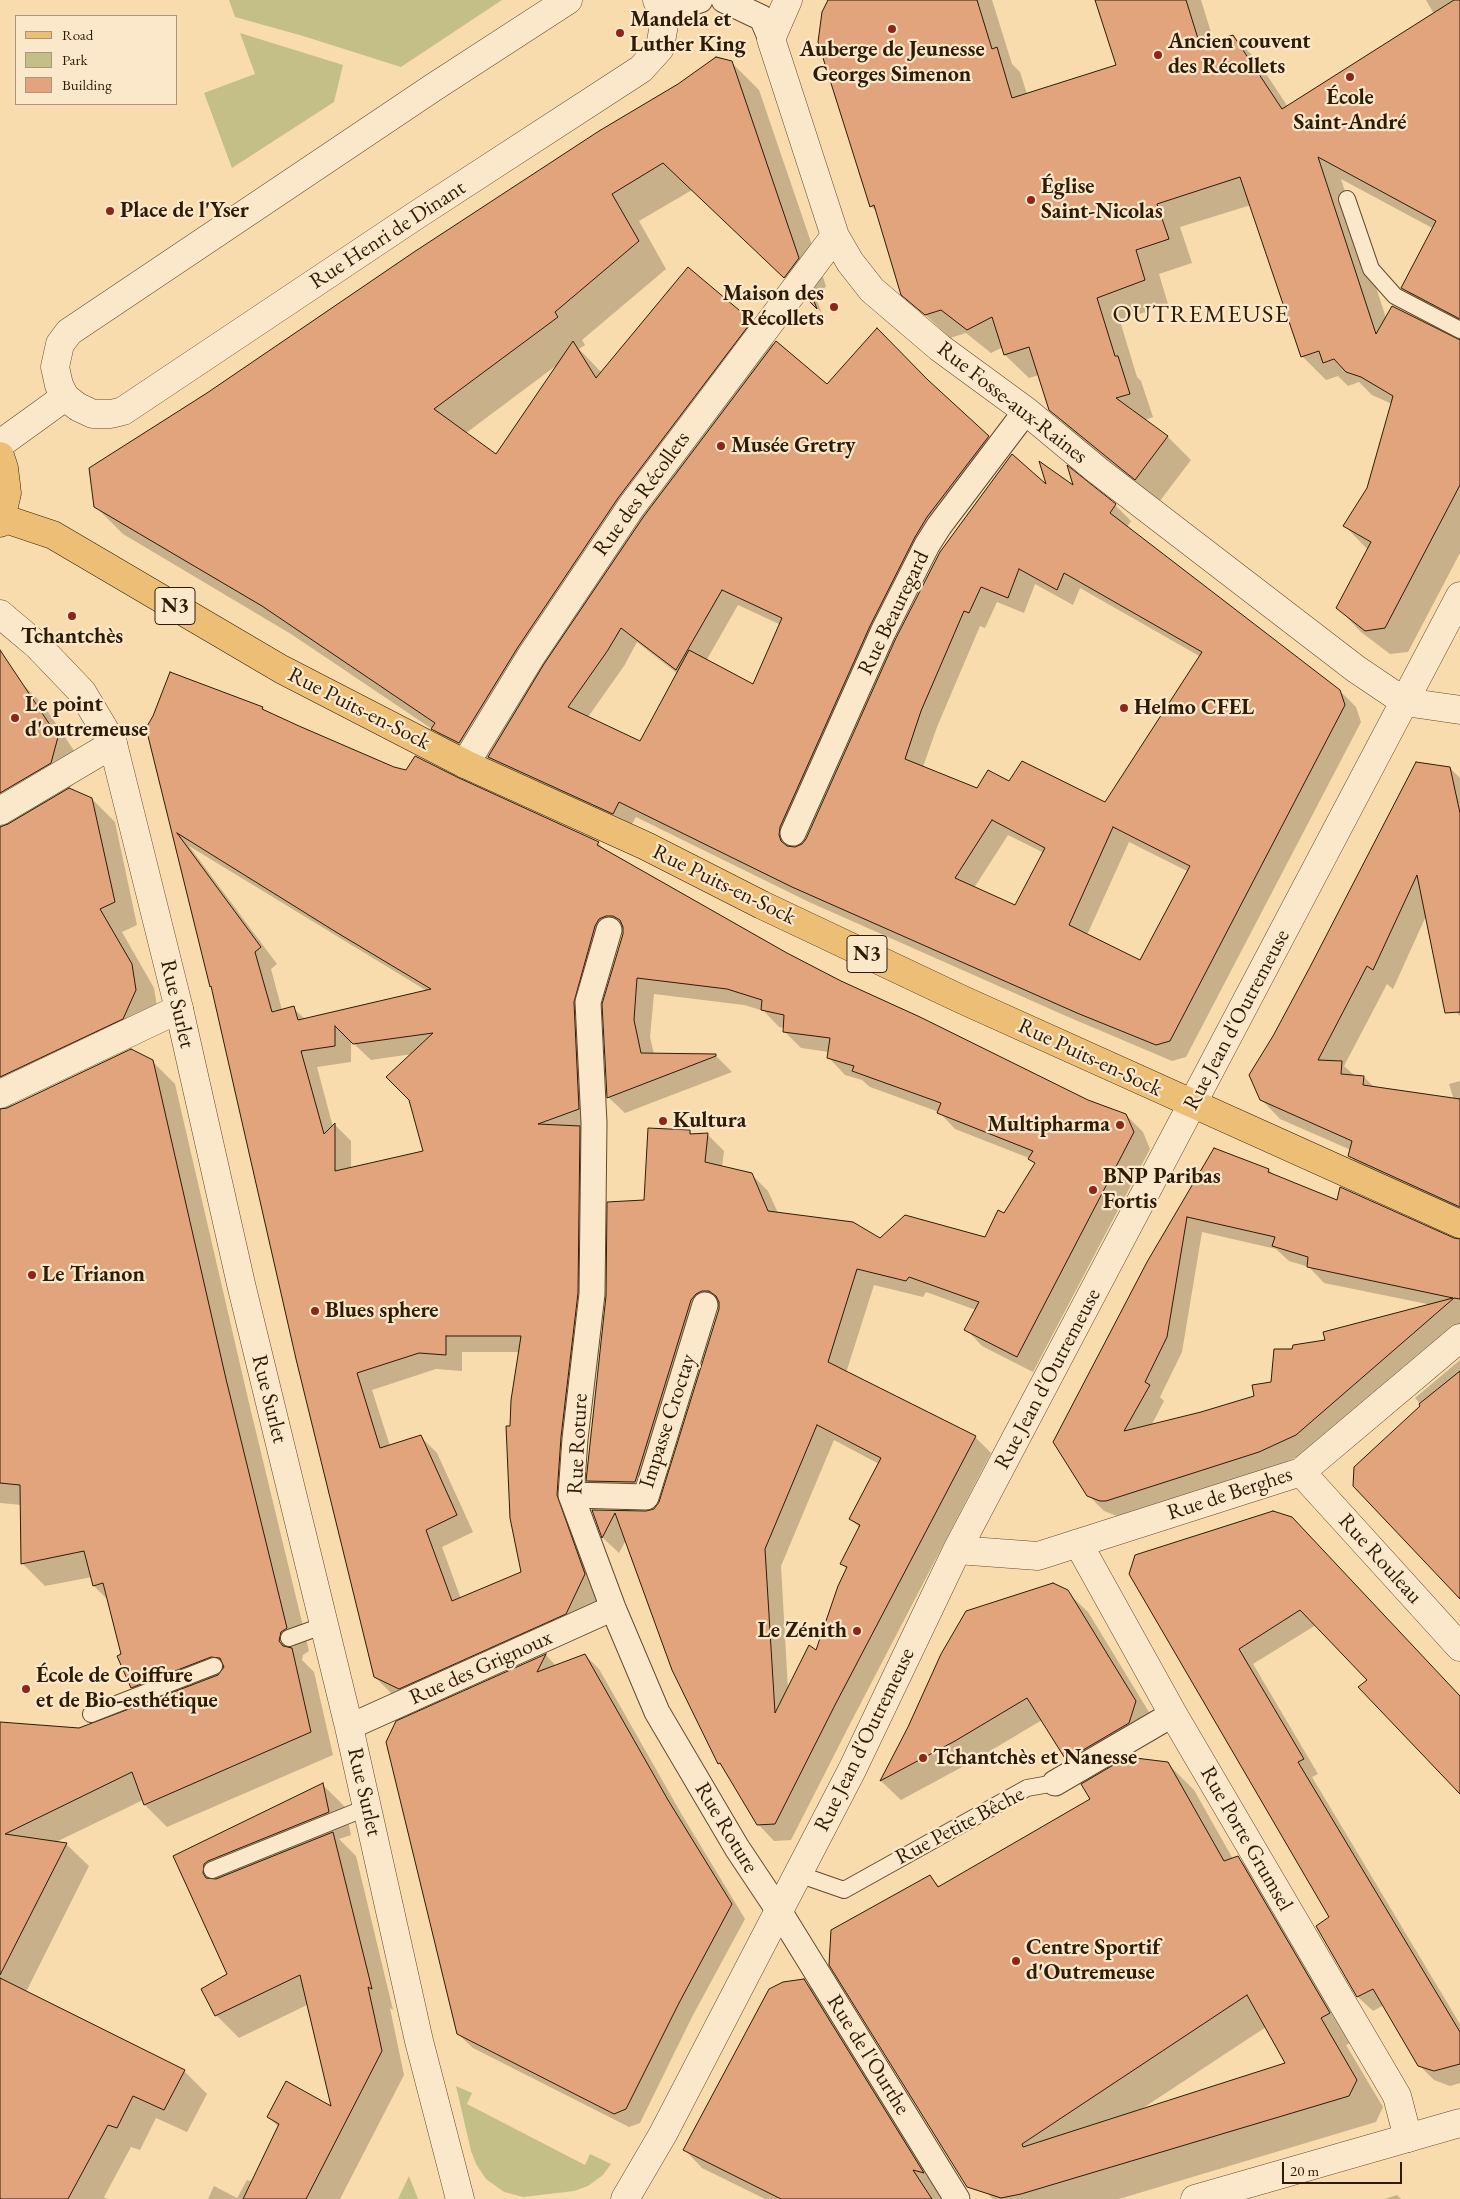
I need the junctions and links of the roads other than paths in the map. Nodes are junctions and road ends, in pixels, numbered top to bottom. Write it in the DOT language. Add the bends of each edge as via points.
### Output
graph roads {
  1 [pos="568,0"];
  2 [pos="700,0"];
  3 [pos="724,0"];
  4 [pos="788,0"];
  5 [pos="661,9"];
  6 [pos="772,39"];
  7 [pos="1347,199"];
  8 [pos="835,236"];
  9 [pos="1460,330"];
  10 [pos="65,397"];
  11 [pos="1026,411"];
  12 [pos="0,444"];
  13 [pos="0,456"];
  14 [pos="1,520"];
  15 [pos="1460,596"];
  16 [pos="0,614"];
  17 [pos="1405,702"];
  18 [pos="1460,710"];
  19 [pos="113,744"];
  20 [pos="465,764"];
  21 [pos="0,811"];
  22 [pos="793,833"];
  23 [pos="609,930"];
  24 [pos="179,1009"];
  25 [pos="0,1094"];
  26 [pos="1192,1105"];
  27 [pos="1460,1224"];
  28 [pos="705,1305"];
  29 [pos="1460,1338"];
  30 [pos="1301,1472"];
  31 [pos="571,1495"];
  32 [pos="1078,1543"];
  33 [pos="957,1550"];
  34 [pos="614,1608"];
  35 [pos="325,1625"];
  36 [pos="289,1638"];
  37 [pos="1460,1647"];
  38 [pos="214,1666"];
  39 [pos="91,1714"];
  40 [pos="1173,1714"];
  41 [pos="349,1727"];
  42 [pos="1055,1783"];
  43 [pos="368,1807"];
  44 [pos="212,1870"];
  45 [pos="798,1874"];
  46 [pos="778,1911"];
  47 [pos="1460,2123"];
  48 [pos="1408,2138"];
  49 [pos="460,2199"];
  50 [pos="625,2199"];
  51 [pos="957,2199"];
  52 [pos="1195,2199"];
  1 -- 10 [label="street" via="69,332 60,344 55,367 58,385"];
  2 -- 5 [label="street"];
  3 -- 6 [label="street" via="762,18"];
  4 -- 6 [label="street"];
  5 -- 10 [label="street, Rue Henri de Dinant" via="660,48 641,69 123,411 93,414"];
  6 -- 8 [label="street, Rue Fosse-aux-Raines"];
  7 -- 9 [label="lane" via="1371,269 1395,296"];
  8 -- 11 [label="street, Rue Fosse-aux-Raines" via="872,290 940,348"];
  8 -- 20 [label="street, Rue des Récollets" via="625,515 531,656"];
  10 -- 12 [label="street"];
  11 -- 17 [label="street, Rue Fosse-aux-Raines" via="1097,470 1340,657"];
  11 -- 22 [label="street, Rue Beauregard" via="927,545 883,632"];
  13 -- 14 [label="main road, N3" via="7,493"];
  14 -- 20 [label="main road, Rue Puits-en-Sock / N3" via="53,535 281,669"];
  15 -- 17 [label="street, Rue Jean d'Outremeuse"];
  16 -- 19 [label="street, Rue Surlet" via="38,646 82,692"];
  17 -- 18 [label="street"];
  17 -- 26 [label="street, Rue Jean d'Outremeuse"];
  19 -- 21 [label="street"];
  19 -- 24 [label="street, Rue Surlet"];
  20 -- 26 [label="main road, Rue Puits-en-Sock / N3" via="646,846 762,905"];
  23 -- 31 [label="street, Rue Roture" via="588,1002 594,1123 592,1294"];
  24 -- 25 [label="street"];
  24 -- 35 [label="street, Rue Surlet" via="241,1284"];
  26 -- 27 [label="main road, Rue Puits-en-Sock / N3"];
  26 -- 33 [label="street, Rue Jean d'Outremeuse"];
  28 -- 31 [label="street, Impasse Croctay" via="646,1497"];
  29 -- 30 [label="street, Rue de Berghes"];
  30 -- 32 [label="street, Rue de Berghes"];
  30 -- 37 [label="street, Rue Rouleau"];
  31 -- 34 [label="street, Rue Roture"];
  32 -- 33 [label="street, Rue de Berghes" via="1038,1556"];
  32 -- 40 [label="street, Rue Porte Grumsel"];
  33 -- 45 [label="street, Rue Jean d'Outremeuse" via="852,1770"];
  34 -- 41 [label="street, Rue des Grignoux"];
  34 -- 46 [label="street, Rue Roture" via="657,1712"];
  35 -- 36 [label="lane"];
  35 -- 41 [label="street, Rue Surlet"];
  38 -- 39 [label="lane"];
  40 -- 42 [label="street, Rue Petite Bêche"];
  40 -- 48 [label="street, Rue Porte Grumsel" via="1397,2096"];
  41 -- 43 [label="street, Rue Surlet"];
  42 -- 45 [label="lane, Rue Petite Bêche" via="1027,1788 844,1890"];
  43 -- 44 [label="lane"];
  43 -- 49 [label="street, Rue Surlet" via="422,2054"];
  45 -- 46 [label="street, Rue Jean d'Outremeuse"];
  46 -- 50 [label="street, Rue Jean d'Outremeuse"];
  46 -- 51 [label="street, Rue de l'Ourthe"];
  47 -- 48 [label="street"];
  48 -- 52 [label="street"];
}
